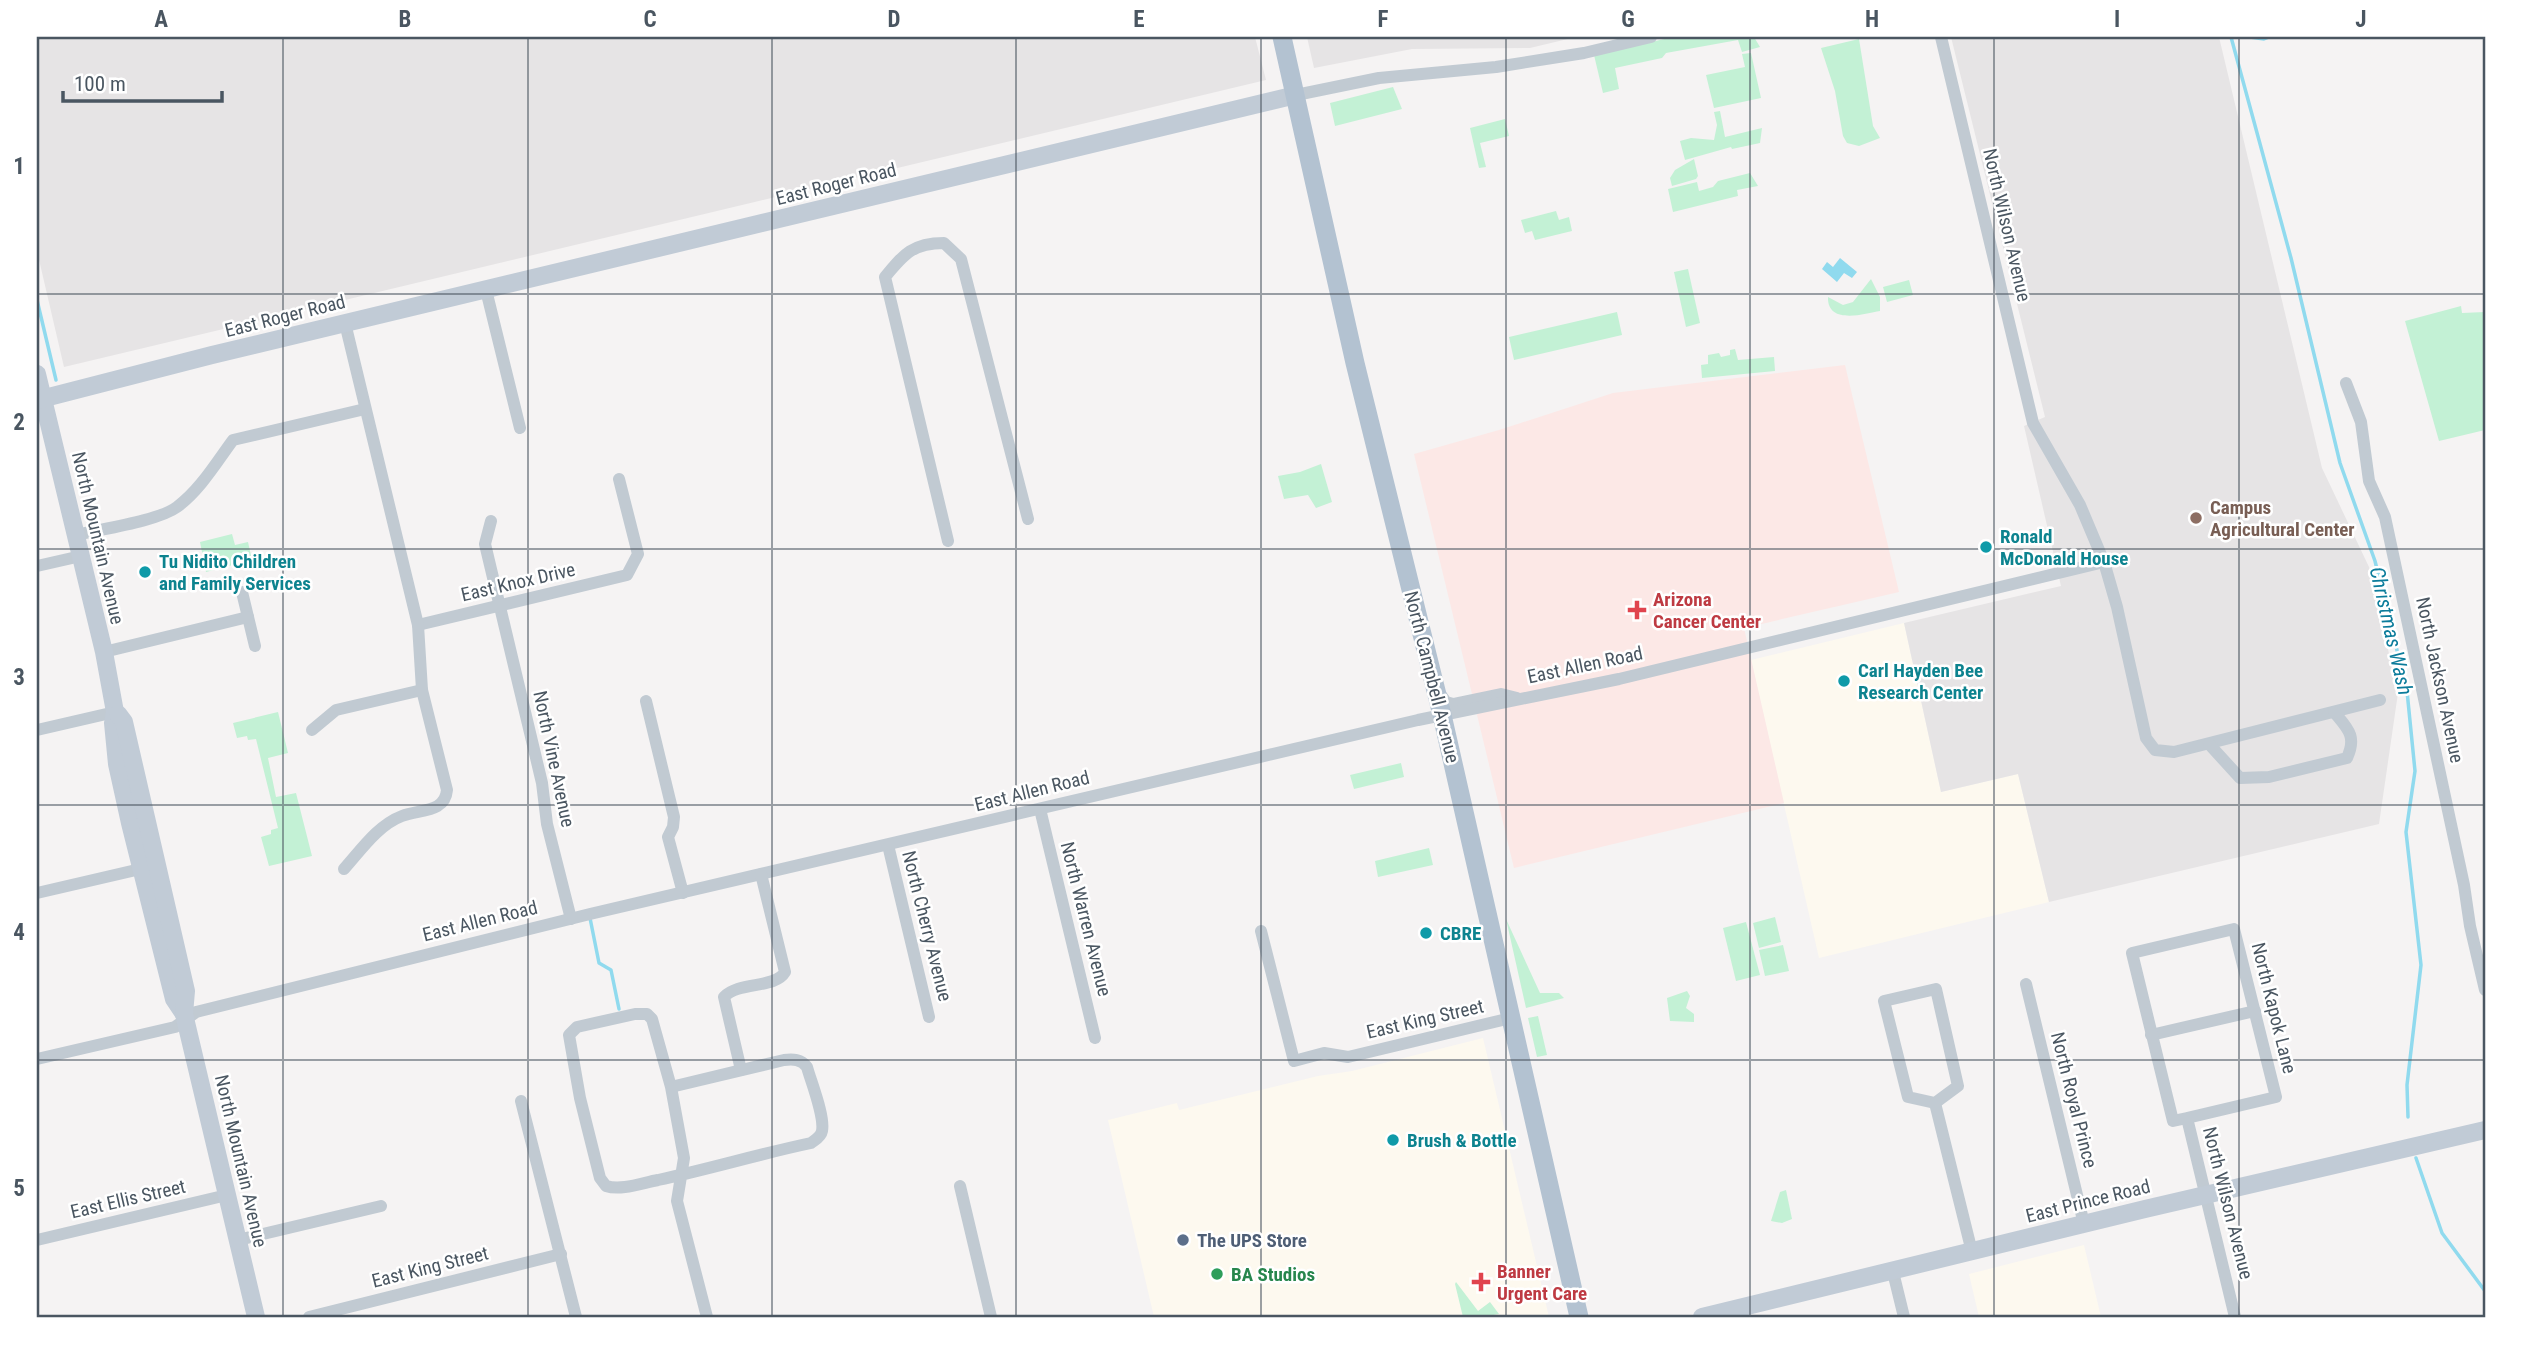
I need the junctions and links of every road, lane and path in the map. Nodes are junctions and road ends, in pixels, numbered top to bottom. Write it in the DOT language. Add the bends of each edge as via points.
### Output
graph roads {
  1 [pos="1282,37"];
  2 [pos="1651,37"];
  3 [pos="1941,37"];
  4 [pos="1296,95"];
  5 [pos="486,289"];
  6 [pos="345,323"];
  7 [pos="37,374"];
  8 [pos="2346,383"];
  9 [pos="40,399"];
  10 [pos="365,409"];
  11 [pos="520,428"];
  12 [pos="620,479"];
  13 [pos="1028,519"];
  14 [pos="491,521"];
  15 [pos="77,535"];
  16 [pos="948,541"];
  17 [pos="81,556"];
  18 [pos="2104,562"];
  19 [pos="37,566"];
  20 [pos="242,592"];
  21 [pos="501,606"];
  22 [pos="248,617"];
  23 [pos="418,625"];
  24 [pos="255,646"];
  25 [pos="104,652"];
  26 [pos="1434,683"];
  27 [pos="422,690"];
  28 [pos="1517,698"];
  29 [pos="2379,700"];
  30 [pos="646,701"];
  31 [pos="116,712"];
  32 [pos="2334,712"];
  33 [pos="1442,715"];
  34 [pos="37,730"];
  35 [pos="312,730"];
  36 [pos="2209,744"];
  37 [pos="1040,809"];
  38 [pos="888,845"];
  39 [pos="149,867"];
  40 [pos="344,869"];
  41 [pos="761,874"];
  42 [pos="37,893"];
  43 [pos="683,893"];
  44 [pos="571,919"];
  45 [pos="1261,931"];
  46 [pos="2132,953"];
  47 [pos="2026,984"];
  48 [pos="2485,990"];
  49 [pos="2255,1011"];
  50 [pos="185,1016"];
  51 [pos="929,1017"];
  52 [pos="1511,1018"];
  53 [pos="2151,1035"];
  54 [pos="1095,1038"];
  55 [pos="37,1059"];
  56 [pos="741,1070"];
  57 [pos="671,1087"];
  58 [pos="521,1101"];
  59 [pos="1935,1103"];
  60 [pos="2187,1118"];
  61 [pos="2485,1129"];
  62 [pos="680,1175"];
  63 [pos="960,1186"];
  64 [pos="2207,1194"];
  65 [pos="227,1195"];
  66 [pos="381,1206"];
  67 [pos="2084,1224"];
  68 [pos="37,1240"];
  69 [pos="238,1240"];
  70 [pos="1972,1252"];
  71 [pos="561,1254"];
  72 [pos="1893,1272"];
  73 [pos="256,1317"];
  74 [pos="309,1317"];
  75 [pos="576,1317"];
  76 [pos="707,1317"];
  77 [pos="990,1317"];
  78 [pos="1579,1317"];
  79 [pos="1702,1317"];
  80 [pos="1904,1317"];
  81 [pos="2235,1317"];
  1 -- 4 [label="main road, North Campbell Avenue"];
  2 -- 4 [label="street, East Roger Road" via="1572,55 1379,78"];
  3 -- 18 [label="street, North Wilson Avenue" via="2034,423 2080,505"];
  4 -- 5 [label="street, East Roger Road"];
  4 -- 26 [label="main road, North Campbell Avenue" via="1353,357"];
  5 -- 6 [label="street, East Roger Road"];
  5 -- 11 [label="street"];
  6 -- 9 [label="street, East Roger Road"];
  6 -- 10 [label="street"];
  7 -- 9 [label="street, North Mountain Avenue"];
  8 -- 48 [label="street, North Jackson Avenue" via="2361,422 2369,481 2385,517"];
  9 -- 15 [label="street, North Mountain Avenue"];
  10 -- 15 [label="street" via="233,440 195,491 175,509"];
  10 -- 23 [label="street"];
  12 -- 21 [label="street, East Knox Drive" via="638,554 627,575"];
  13 -- 16 [label="street" via="961,259 944,243 924,243 902,257 885,277"];
  14 -- 21 [label="street, North Vine Avenue" via="485,544"];
  15 -- 17 [label="street, North Mountain Avenue"];
  17 -- 19 [label="street"];
  17 -- 25 [label="street, North Mountain Avenue"];
  18 -- 33 [label="street, East Allen Road" via="1619,679"];
  18 -- 36 [label="street, North Wilson Avenue" via="2146,738 2155,750 2174,752"];
  20 -- 22 [label="street"];
  21 -- 23 [label="street, East Knox Drive"];
  21 -- 44 [label="street, North Vine Avenue"];
  22 -- 24 [label="street"];
  22 -- 25 [label="street"];
  23 -- 27 [label="street"];
  25 -- 31 [label="street, North Mountain Avenue"];
  26 -- 28 [label="street" via="1446,702 1453,704 1500,694"];
  26 -- 33 [label="main road, North Campbell Avenue"];
  27 -- 35 [label="street" via="337,710"];
  27 -- 40 [label="street" via="446,799 440,806 389,824 373,835"];
  29 -- 32 [label="street, North Wilson Avenue"];
  30 -- 43 [label="street" via="674,817 668,837"];
  31 -- 34 [label="street"];
  31 -- 39 [label="street, North Mountain Avenue" via="124,722"];
  32 -- 36 [label="street, North Wilson Avenue"];
  32 -- 36 [label="street" via="2349,730 2353,746 2347,758 2269,777 2240,778"];
  33 -- 37 [label="street, East Allen Road"];
  33 -- 52 [label="main road, North Campbell Avenue"];
  37 -- 38 [label="street, East Allen Road"];
  37 -- 54 [label="street, North Warren Avenue"];
  38 -- 41 [label="street, East Allen Road"];
  38 -- 51 [label="street, North Cherry Avenue"];
  39 -- 42 [label="street"];
  39 -- 50 [label="street, North Mountain Avenue" via="186,991"];
  41 -- 43 [label="street, East Allen Road"];
  41 -- 56 [label="street" via="785,972 779,979 733,990 724,997"];
  43 -- 44 [label="street, East Allen Road"];
  44 -- 50 [label="street, East Allen Road"];
  45 -- 52 [label="street, East King Street" via="1294,1061 1324,1054 1348,1057"];
  46 -- 49 [label="street, North Kapok Lane" via="2234,929"];
  46 -- 53 [label="street, North Wilson Avenue"];
  47 -- 67 [label="street, North Royal Prince"];
  49 -- 53 [label="street"];
  49 -- 60 [label="street, North Kapok Lane" via="2276,1097"];
  50 -- 55 [label="street, East Allen Road" via="175,1027"];
  50 -- 65 [label="street, North Mountain Avenue"];
  52 -- 78 [label="main road, North Campbell Avenue"];
  53 -- 60 [label="street, North Wilson Avenue" via="2173,1121"];
  56 -- 57 [label="street"];
  56 -- 62 [label="street" via="788,1060 803,1062 821,1120 819,1138"];
  57 -- 62 [label="street" via="684,1158"];
  57 -- 62 [label="street" via="655,1027 647,1014 578,1027 569,1035 602,1182 612,1188"];
  58 -- 71 [label="street"];
  59 -- 59 [label="street" via="1958,1086 1936,989 1884,1002 1908,1097"];
  59 -- 70 [label="street"];
  60 -- 64 [label="street, North Wilson Avenue"];
  61 -- 64 [label="street, East Prince Road"];
  62 -- 76 [label="street" via="677,1201"];
  63 -- 77 [label="street"];
  64 -- 67 [label="street, East Prince Road"];
  64 -- 81 [label="street, North Wilson Avenue"];
  65 -- 68 [label="street, East Ellis Street"];
  65 -- 69 [label="street, North Mountain Avenue"];
  66 -- 69 [label="street"];
  67 -- 70 [label="street, East Prince Road"];
  69 -- 73 [label="street, North Mountain Avenue"];
  70 -- 72 [label="street, East Prince Road"];
  71 -- 74 [label="street, East King Street"];
  71 -- 75 [label="street"];
  72 -- 79 [label="street, East Prince Road"];
  72 -- 80 [label="street"];
}
